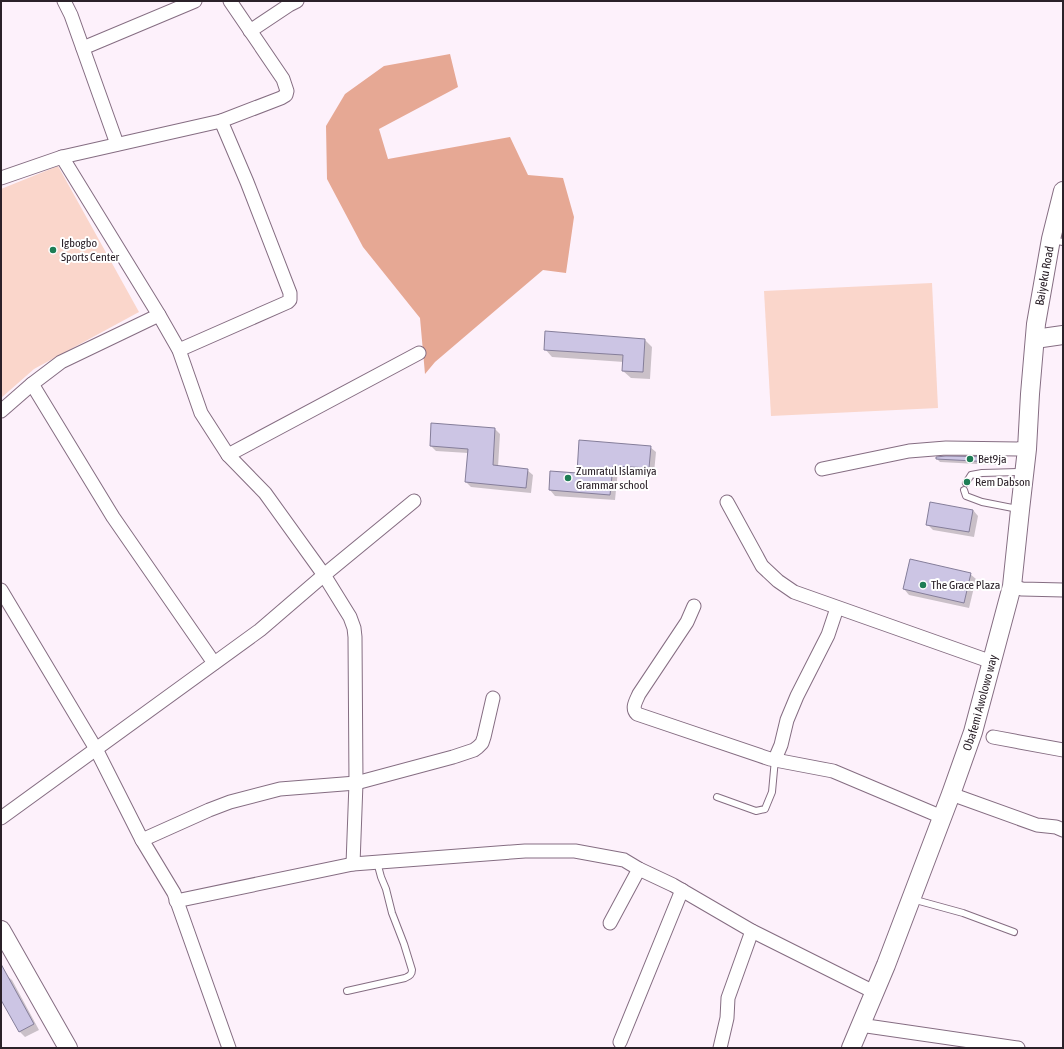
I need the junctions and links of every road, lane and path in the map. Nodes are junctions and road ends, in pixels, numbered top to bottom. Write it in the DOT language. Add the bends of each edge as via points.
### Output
graph roads {
  1 [pos="64,1"];
  2 [pos="195,1"];
  3 [pos="230,1"];
  4 [pos="297,1"];
  5 [pos="250,31"];
  6 [pos="83,48"];
  7 [pos="221,121"];
  8 [pos="117,144"];
  9 [pos="62,157"];
  10 [pos="1,178"];
  11 [pos="1063,191"];
  12 [pos="1057,241"];
  13 [pos="159,315"];
  14 [pos="1063,335"];
  15 [pos="1035,339"];
  16 [pos="178,350"];
  17 [pos="419,352"];
  18 [pos="32,384"];
  19 [pos="1,411"];
  20 [pos="1027,449"];
  21 [pos="228,455"];
  22 [pos="822,468"];
  23 [pos="1024,472"];
  24 [pos="966,483"];
  25 [pos="964,490"];
  26 [pos="414,501"];
  27 [pos="727,502"];
  28 [pos="1020,510"];
  29 [pos="324,575"];
  30 [pos="1012,586"];
  31 [pos="1,590"];
  32 [pos="1063,590"];
  33 [pos="694,606"];
  34 [pos="837,608"];
  35 [pos="992,662"];
  36 [pos="214,663"];
  37 [pos="493,698"];
  38 [pos="993,737"];
  39 [pos="96,749"];
  40 [pos="1063,750"];
  41 [pos="775,760"];
  42 [pos="356,783"];
  43 [pos="951,794"];
  44 [pos="717,797"];
  45 [pos="942,817"];
  46 [pos="1,818"];
  47 [pos="1063,830"];
  48 [pos="142,840"];
  49 [pos="377,862"];
  50 [pos="353,864"];
  51 [pos="639,869"];
  52 [pos="682,890"];
  53 [pos="911,899"];
  54 [pos="176,901"];
  55 [pos="610,923"];
  56 [pos="1,930"];
  57 [pos="752,931"];
  58 [pos="1014,932"];
  59 [pos="347,991"];
  60 [pos="874,992"];
  61 [pos="860,1026"];
  62 [pos="620,1042"];
  63 [pos="68,1048"];
  64 [pos="229,1048"];
  65 [pos="720,1048"];
  66 [pos="851,1048"];
  67 [pos="1018,1048"];
  1 -- 6 [label="street"];
  2 -- 6 [label="street"];
  3 -- 5 [label="street"];
  4 -- 5 [label="street"];
  5 -- 7 [label="street" via="283,79 286,95"];
  6 -- 8 [label="street"];
  7 -- 8 [label="street"];
  7 -- 16 [label="street" via="290,293 290,300"];
  8 -- 9 [label="street"];
  9 -- 10 [label="street"];
  9 -- 13 [label="street"];
  11 -- 12 [label="main road, Baiyeku Road"];
  12 -- 15 [label="main road, Baiyeku Road" via="1036,324"];
  13 -- 16 [label="street"];
  13 -- 18 [label="street" via="60,362"];
  14 -- 15 [label="main road"];
  15 -- 20 [label="main road, Obafemi Awolowo way"];
  16 -- 21 [label="street" via="201,413"];
  17 -- 21 [label="street"];
  18 -- 19 [label="street"];
  18 -- 36 [label="street" via="113,517"];
  20 -- 22 [label="street" via="946,448 909,451"];
  20 -- 23 [label="main road, Obafemi Awolowo way"];
  21 -- 29 [label="street" via="265,493"];
  23 -- 24 [label="lane" via="971,475"];
  23 -- 28 [label="main road, Obafemi Awolowo way"];
  25 -- 28 [label="lane" via="966,496 982,502"];
  26 -- 29 [label="street"];
  27 -- 34 [label="street" via="762,566 794,592"];
  28 -- 30 [label="main road, Obafemi Awolowo way"];
  29 -- 36 [label="street" via="260,630"];
  29 -- 42 [label="street" via="354,628"];
  30 -- 32 [label="street" via="1022,589"];
  30 -- 35 [label="main road, Obafemi Awolowo way"];
  31 -- 39 [label="street"];
  33 -- 41 [label="street" via="687,622 639,694 634,711"];
  34 -- 35 [label="street"];
  34 -- 41 [label="street" via="828,635 787,720"];
  35 -- 43 [label="main road, Obafemi Awolowo way" via="973,732"];
  36 -- 39 [label="street"];
  37 -- 42 [label="street" via="482,743 474,750"];
  38 -- 40 [label="street"];
  39 -- 46 [label="street"];
  39 -- 48 [label="street"];
  41 -- 44 [label="lane" via="772,792 765,808 756,811"];
  41 -- 45 [label="street" via="833,771"];
  42 -- 48 [label="street" via="280,789 230,802"];
  42 -- 50 [label="street"];
  43 -- 45 [label="main road, Obafemi Awolowo way"];
  43 -- 47 [label="street" via="1037,825"];
  45 -- 53 [label="main road, Obafemi Awolowo way"];
  48 -- 54 [label="street" via="174,893"];
  49 -- 50 [label="street"];
  49 -- 51 [label="street" via="525,851 575,851 624,860"];
  49 -- 59 [label="lane" via="412,972 405,978"];
  50 -- 54 [label="street"];
  51 -- 52 [label="street"];
  51 -- 55 [label="street"];
  52 -- 57 [label="street"];
  52 -- 62 [label="street"];
  53 -- 58 [label="lane"];
  53 -- 60 [label="main road, Obafemi Awolowo way"];
  54 -- 64 [label="street"];
  56 -- 63 [label="main road"];
  57 -- 60 [label="street"];
  57 -- 65 [label="street" via="728,998 727,1018"];
  60 -- 61 [label="main road, Obafemi Awolowo way"];
  61 -- 66 [label="main road, Obafemi Awolowo way"];
  61 -- 67 [label="street"];
}
